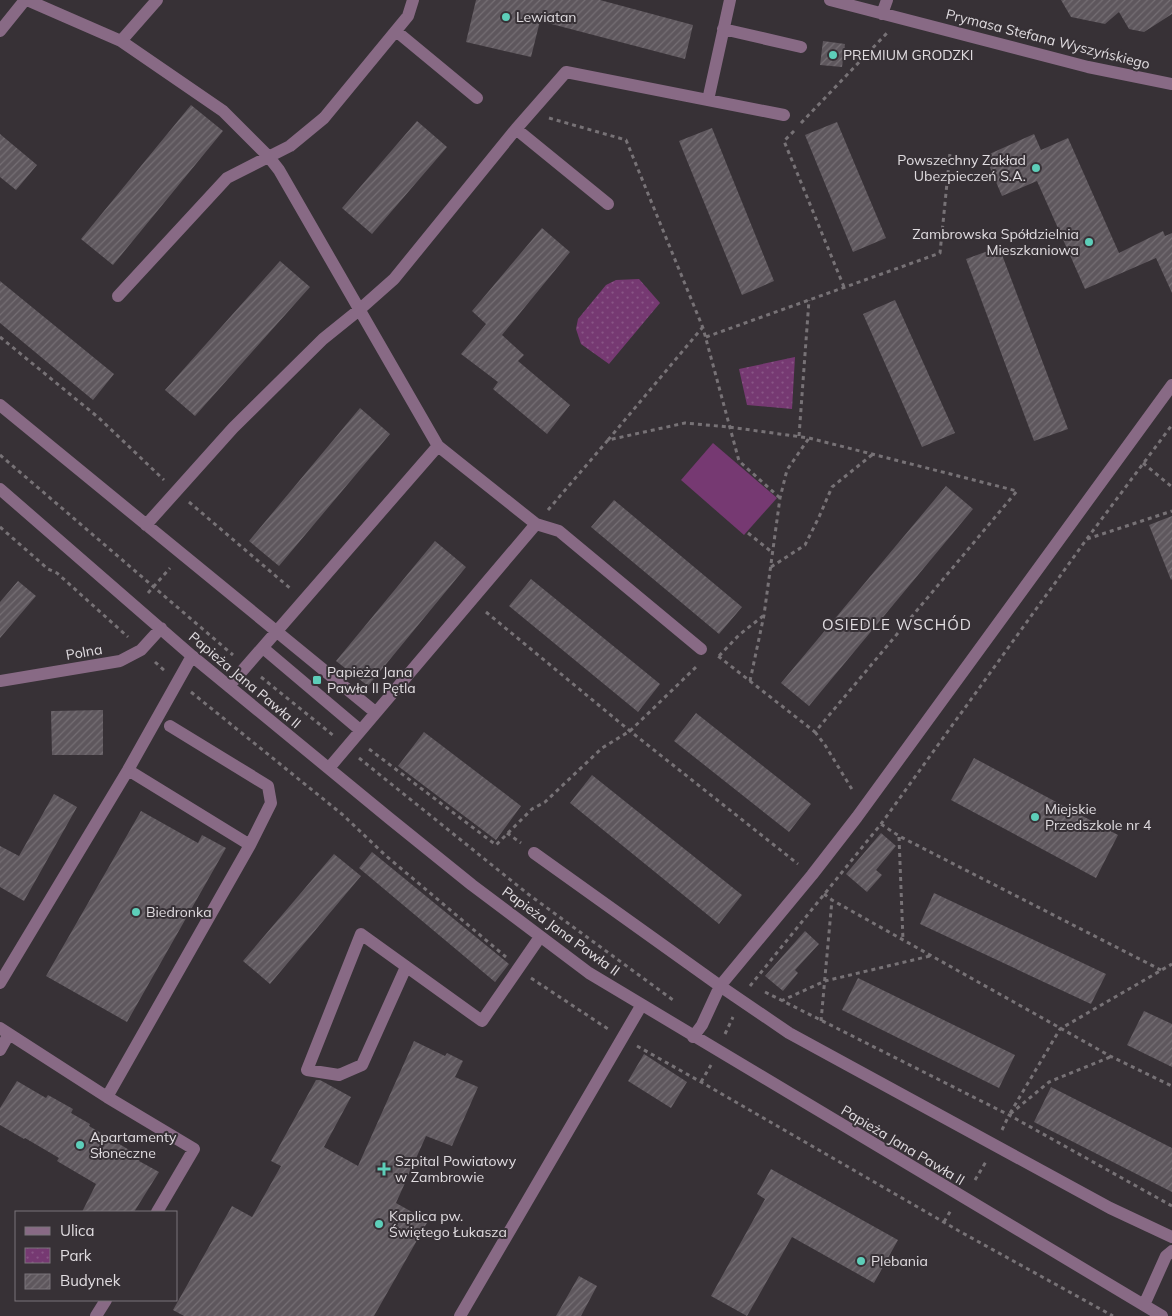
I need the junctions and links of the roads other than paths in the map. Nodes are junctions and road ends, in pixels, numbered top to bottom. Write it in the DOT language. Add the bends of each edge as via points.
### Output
graph roads {
  1 [pos="26,0"];
  2 [pos="157,0"];
  3 [pos="413,0"];
  4 [pos="730,0"];
  5 [pos="830,0"];
  6 [pos="886,0"];
  7 [pos="882,14"];
  8 [pos="723,29"];
  9 [pos="0,31"];
  10 [pos="396,31"];
  11 [pos="121,42"];
  12 [pos="801,47"];
  13 [pos="1172,84"];
  14 [pos="477,98"];
  15 [pos="708,100"];
  16 [pos="784,114"];
  17 [pos="516,130"];
  18 [pos="268,156"];
  19 [pos="608,204"];
  20 [pos="118,296"];
  21 [pos="360,310"];
  22 [pos="1172,385"];
  23 [pos="0,405"];
  24 [pos="438,446"];
  25 [pos="0,489"];
  26 [pos="146,524"];
  27 [pos="536,524"];
  28 [pos="161,628"];
  29 [pos="278,631"];
  30 [pos="263,648"];
  31 [pos="701,649"];
  32 [pos="192,656"];
  33 [pos="0,681"];
  34 [pos="229,686"];
  35 [pos="375,712"];
  36 [pos="170,726"];
  37 [pos="357,734"];
  38 [pos="329,768"];
  39 [pos="128,770"];
  40 [pos="250,845"];
  41 [pos="534,853"];
  42 [pos="540,937"];
  43 [pos="406,967"];
  44 [pos="0,983"];
  45 [pos="720,986"];
  46 [pos="642,1006"];
  47 [pos="4,1031"];
  48 [pos="693,1037"];
  49 [pos="0,1050"];
  50 [pos="107,1097"];
  51 [pos="158,1211"];
  52 [pos="1172,1237"];
  53 [pos="1172,1251"];
  54 [pos="105,1301"];
  55 [pos="1144,1305"];
  56 [pos="96,1316"];
  57 [pos="460,1316"];
  58 [pos="1162,1316"];
  1 -- 9 [label="street"];
  1 -- 11 [label="street"];
  2 -- 11 [label="street"];
  3 -- 10 [label="street" via="408,16"];
  4 -- 8 [label="street"];
  5 -- 7 [label="street, Prymasa Stefana Wyszyńskiego"];
  6 -- 7 [label="street"];
  7 -- 13 [label="street, Prymasa Stefana Wyszyńskiego" via="1088,67"];
  8 -- 12 [label="street"];
  8 -- 15 [label="street"];
  10 -- 14 [label="street"];
  10 -- 18 [label="street" via="324,118 290,146"];
  11 -- 18 [label="street" via="223,111"];
  15 -- 16 [label="street"];
  15 -- 17 [label="street" via="566,72"];
  17 -- 19 [label="street"];
  17 -- 21 [label="street" via="394,279"];
  18 -- 20 [label="street" via="227,178"];
  18 -- 21 [label="street"];
  21 -- 24 [label="street"];
  21 -- 26 [label="street" via="323,339 233,428"];
  22 -- 45 [label="street" via="857,817"];
  23 -- 26 [label="street"];
  24 -- 27 [label="street"];
  24 -- 29 [label="street"];
  25 -- 28 [label="street, Papieża Jana Pawła II"];
  26 -- 29 [label="street"];
  27 -- 31 [label="street" via="559,531"];
  27 -- 35 [label="street"];
  28 -- 32 [label="street, Papieża Jana Pawła II"];
  28 -- 33 [label="street, Polna" via="141,650 120,661"];
  29 -- 30 [label="street"];
  29 -- 35 [label="street"];
  30 -- 34 [label="street"];
  30 -- 37 [label="street"];
  32 -- 34 [label="street, Papieża Jana Pawła II"];
  32 -- 39 [label="street"];
  34 -- 38 [label="street, Papieża Jana Pawła II"];
  35 -- 37 [label="street"];
  36 -- 40 [label="street" via="268,786 271,802"];
  37 -- 38 [label="street"];
  38 -- 42 [label="street, Papieża Jana Pawła II"];
  39 -- 40 [label="street"];
  39 -- 44 [label="street"];
  40 -- 50 [label="street"];
  41 -- 45 [label="street"];
  42 -- 43 [label="street" via="482,1021"];
  42 -- 46 [label="street, Papieża Jana Pawła II"];
  43 -- 43 [label="street" via="361,934 307,1070 339,1075 362,1065"];
  45 -- 48 [label="street"];
  45 -- 52 [label="street" via="789,1033 1110,1208"];
  46 -- 48 [label="street, Papieża Jana Pawła II"];
  46 -- 57 [label="street"];
  47 -- 49 [label="street"];
  47 -- 50 [label="street"];
  48 -- 55 [label="street, Papieża Jana Pawła II"];
  50 -- 51 [label="street" via="194,1149"];
  53 -- 55 [label="street" via="1166,1256"];
  54 -- 56 [label="street"];
  55 -- 58 [label="street, Papieża Jana Pawła II"];
}
